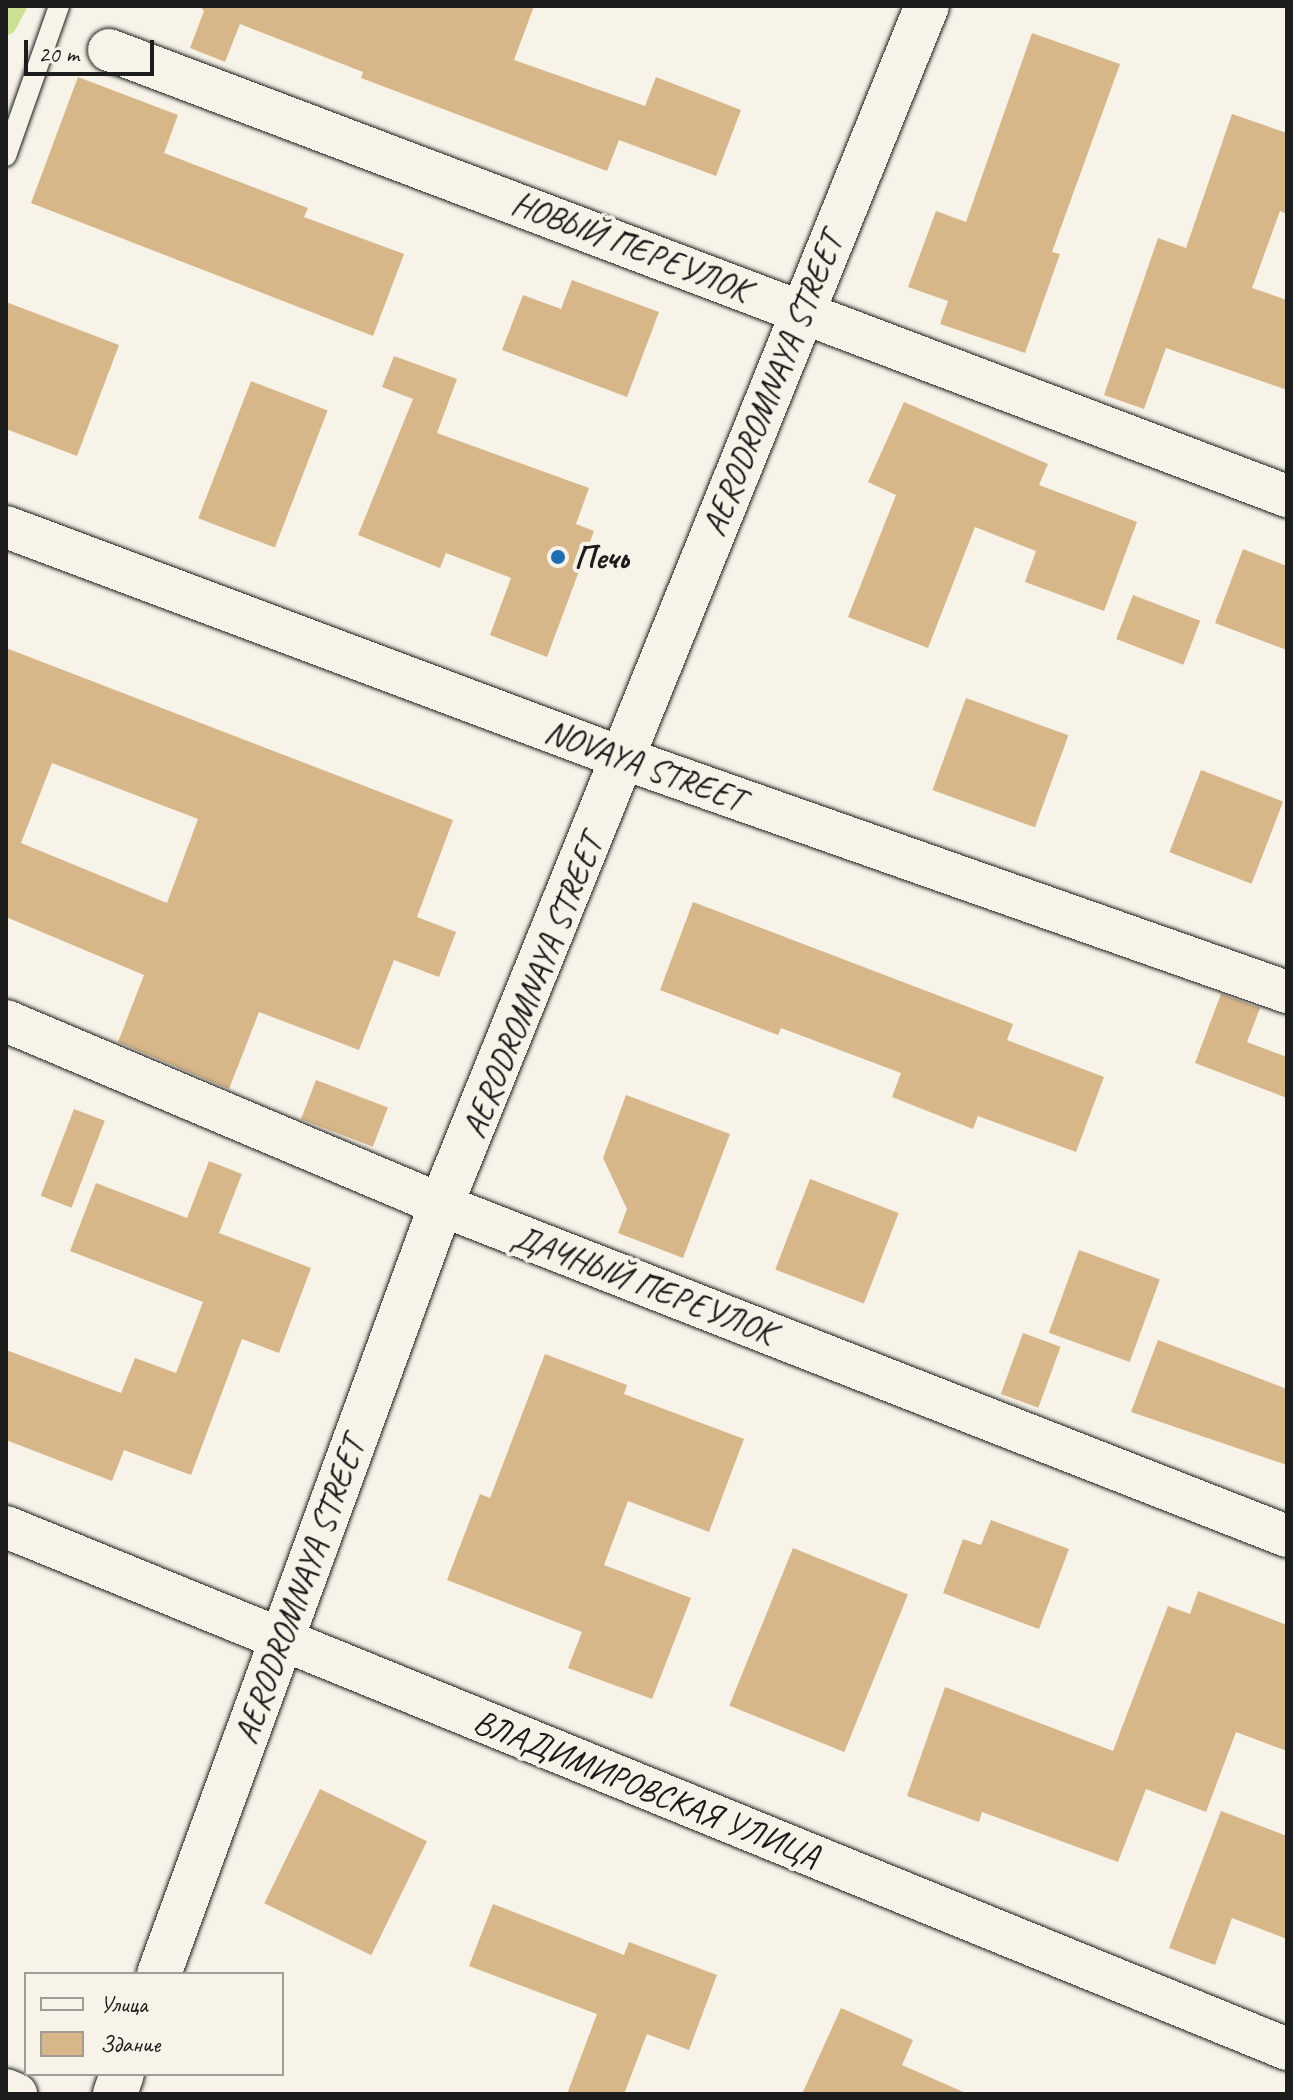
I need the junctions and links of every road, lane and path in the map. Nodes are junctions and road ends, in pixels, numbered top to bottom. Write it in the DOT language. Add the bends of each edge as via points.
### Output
graph roads {
  1 [pos="59,6"];
  2 [pos="927,6"];
  3 [pos="109,50"];
  4 [pos="14,109"];
  5 [pos="6,156"];
  6 [pos="800,309"];
  7 [pos="1287,496"];
  8 [pos="6,527"];
  9 [pos="625,759"];
  10 [pos="1287,992"];
  11 [pos="6,1021"];
  12 [pos="441,1205"];
  13 [pos="6,1527"];
  14 [pos="1287,1536"];
  15 [pos="281,1638"];
  16 [pos="160,1972"];
  17 [pos="1287,2049"];
  18 [pos="6,2090"];
  19 [pos="16,2094"];
  1 -- 4 [label="lane"];
  2 -- 6 [label="street, AERODROMNAYA STREET"];
  3 -- 6 [label="street, НОВЫЙ ПЕРЕУЛОК"];
  4 -- 5 [label="lane"];
  6 -- 7 [label="street, НОВЫЙ ПЕРЕУЛОК"];
  6 -- 9 [label="street, AERODROMNAYA STREET"];
  8 -- 9 [label="street, NOVAYA STREET"];
  9 -- 10 [label="street, NOVAYA STREET"];
  9 -- 12 [label="street, AERODROMNAYA STREET"];
  11 -- 12 [label="street, ДАЧНЫЙ ПЕРЕУЛОК"];
  12 -- 14 [label="street, ДАЧНЫЙ ПЕРЕУЛОК"];
  12 -- 15 [label="street, AERODROMNAYA STREET"];
  13 -- 15 [label="street, ВЛАДИМИРОВСКАЯ УЛИЦА"];
  15 -- 16 [label="street, AERODROMNAYA STREET"];
  15 -- 17 [label="street, ВЛАДИМИРОВСКАЯ УЛИЦА"];
  18 -- 19 [label="street"];
}
